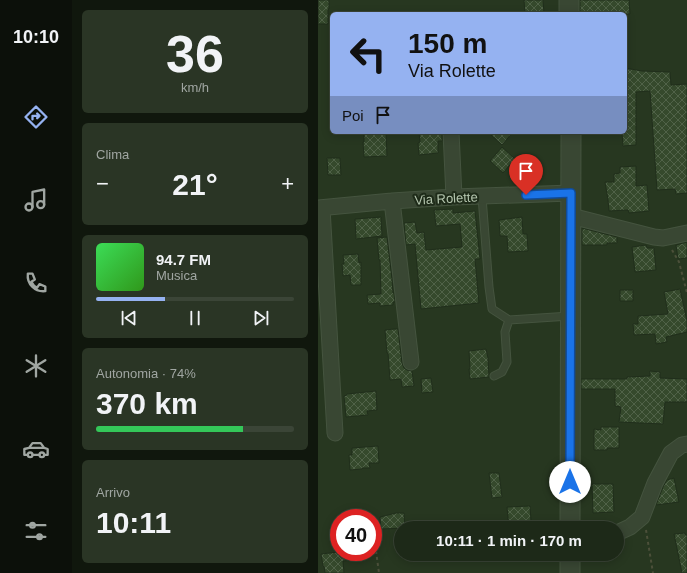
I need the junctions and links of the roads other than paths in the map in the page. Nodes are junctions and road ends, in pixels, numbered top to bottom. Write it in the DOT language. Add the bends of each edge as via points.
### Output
graph roads {
  1 [pos="569,0"];
  2 [pos="569,12"];
  3 [pos="450,134"];
  4 [pos="571,134"];
  5 [pos="571,193"];
  6 [pos="454,197"];
  7 [pos="482,197"];
  8 [pos="392,201"];
  9 [pos="320,208"];
  10 [pos="571,216"];
  11 [pos="687,233"];
  12 [pos="570,316"];
  13 [pos="509,320"];
  14 [pos="411,362"];
  15 [pos="494,376"];
  16 [pos="335,433"];
  17 [pos="687,444"];
  18 [pos="570,521"];
  19 [pos="624,530"];
  20 [pos="570,561"];
  21 [pos="570,573"];
  1 -- 2 [label="street"];
  3 -- 6 [label="street"];
  4 -- 5 [label="street"];
  5 -- 7 [label="street, Via Rolette"];
  5 -- 10 [label="street"];
  6 -- 7 [label="street, Via Rolette"];
  6 -- 8 [label="street, Via Rolette"];
  7 -- 13 [label="lane" via="492,309"];
  8 -- 9 [label="street, Via Rolette"];
  8 -- 14 [label="street"];
  9 -- 16 [label="street, Via Rolette"];
  10 -- 11 [label="street" via="654,237 664,238"];
  10 -- 12 [label="street"];
  12 -- 13 [label="lane"];
  12 -- 18 [label="street"];
  13 -- 15 [label="lane" via="505,332 507,362 502,372"];
  17 -- 19 [label="street" via="671,453 654,483 642,517"];
  20 -- 21 [label="street"];
}
